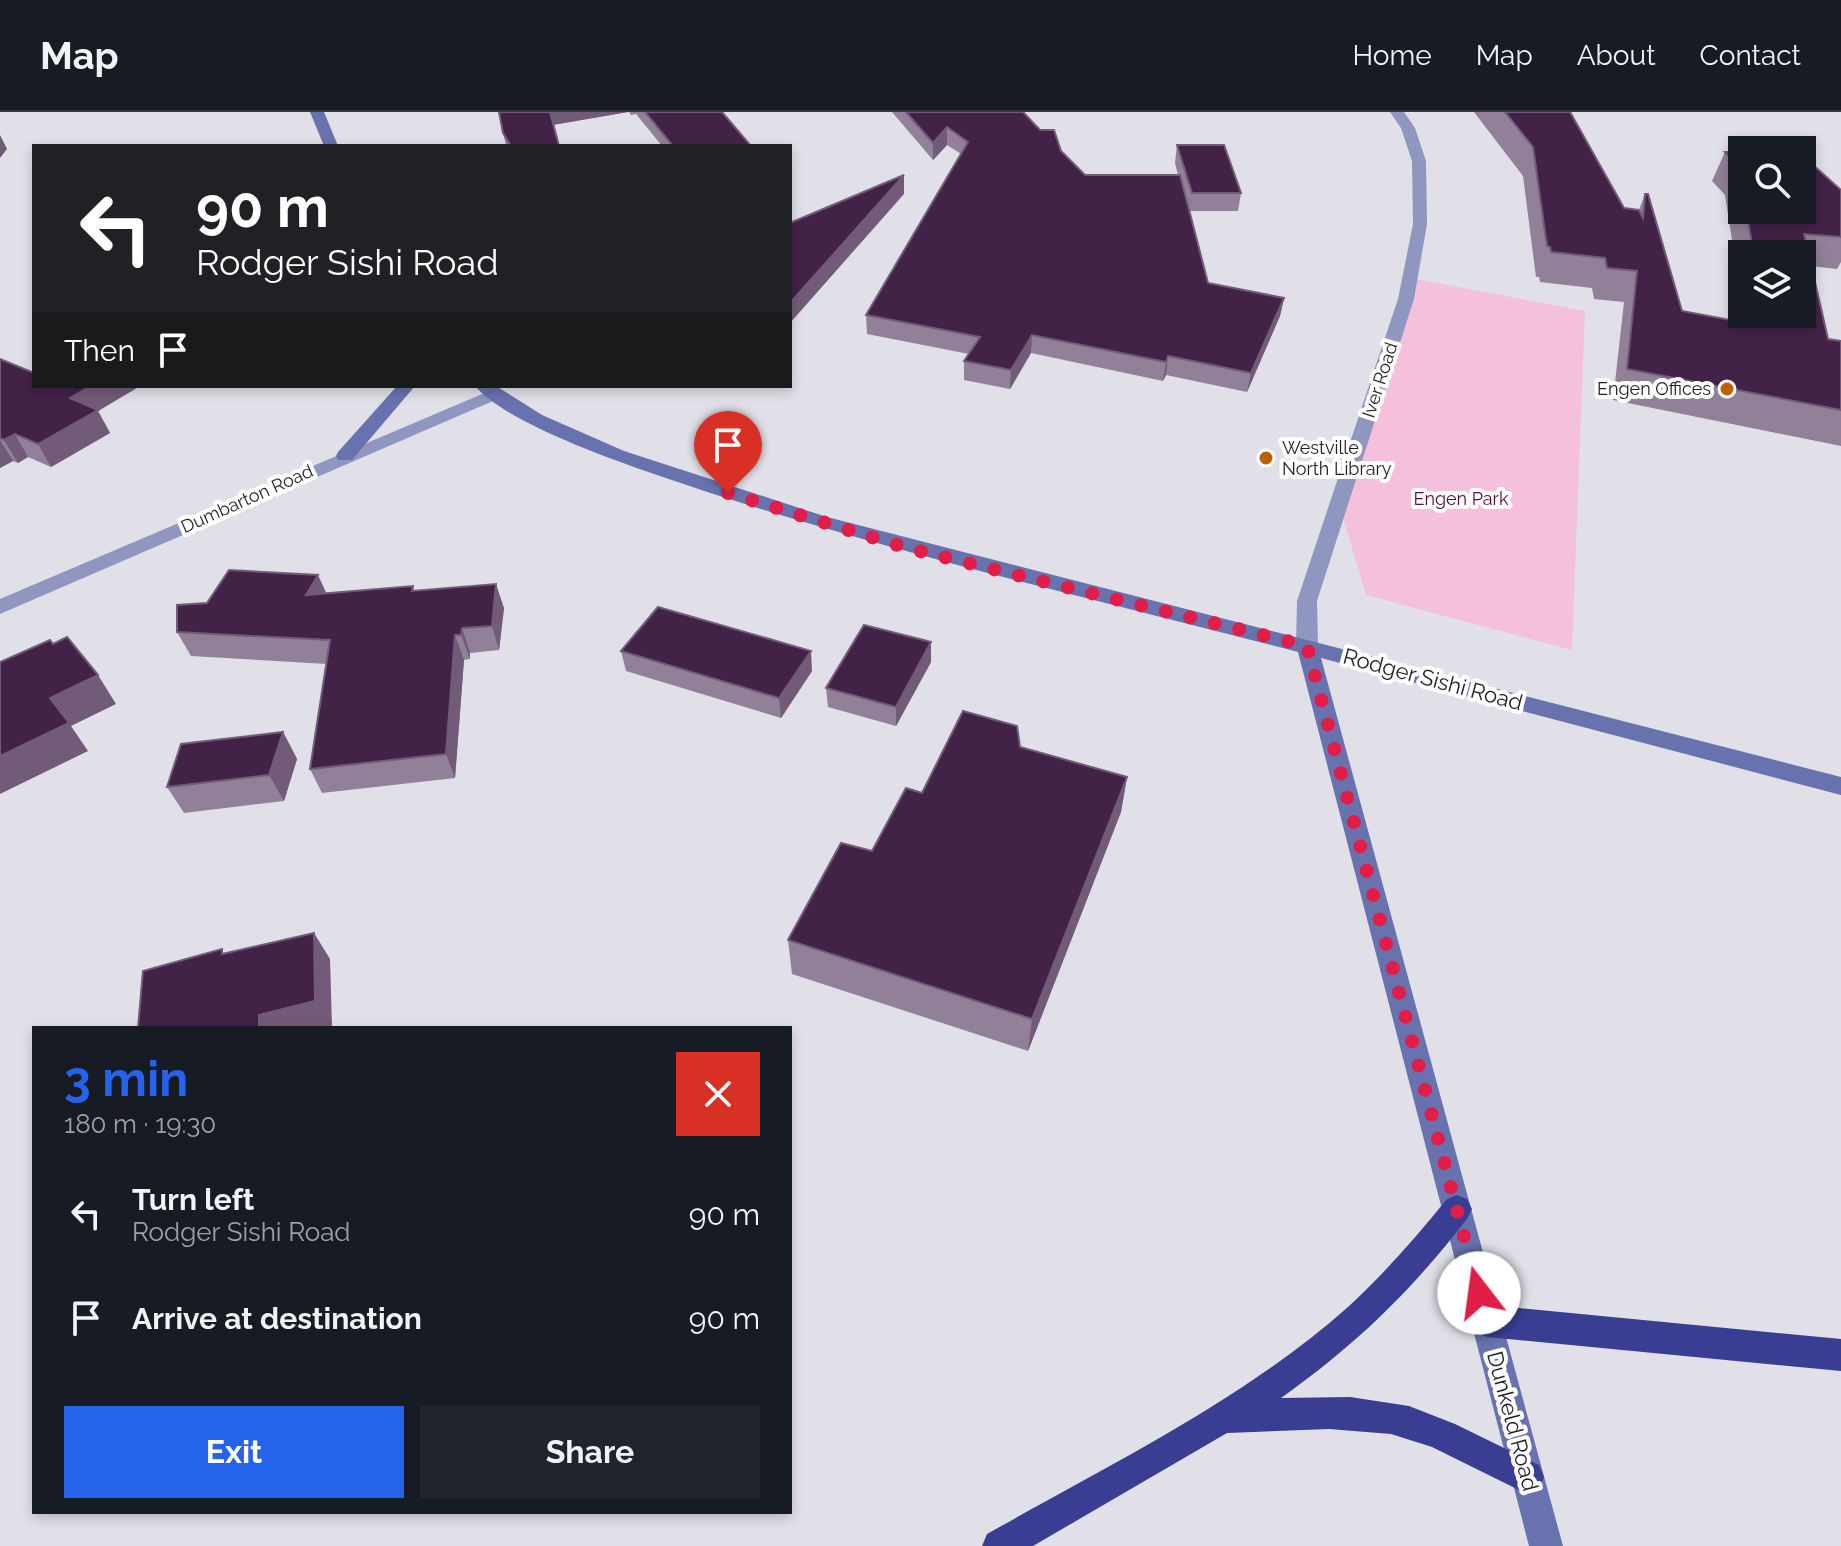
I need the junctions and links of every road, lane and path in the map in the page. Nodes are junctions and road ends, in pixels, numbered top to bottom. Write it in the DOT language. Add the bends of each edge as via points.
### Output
graph roads {
  1 [pos="317,112"];
  2 [pos="1397,112"];
  3 [pos="330,144"];
  4 [pos="405,388"];
  5 [pos="489,390"];
  6 [pos="345,456"];
  7 [pos="0,607"];
  8 [pos="1307,646"];
  9 [pos="1841,786"];
  10 [pos="1457,1209"];
  11 [pos="1487,1321"];
  12 [pos="1841,1355"];
  13 [pos="1224,1417"];
  14 [pos="1527,1477"];
  15 [pos="999,1546"];
  16 [pos="1546,1546"];
  1 -- 3 [label="main road"];
  2 -- 8 [label="street, Iver Road" via="1419,161 1420,224 1406,299 1307,601"];
  4 -- 6 [label="main road"];
  5 -- 6 [label="street, Dumbarton Road"];
  5 -- 8 [label="main road, Rodger Sishi Road" via="589,446 781,511 907,548"];
  6 -- 7 [label="street, Dumbarton Road"];
  8 -- 9 [label="main road, Rodger Sishi Road"];
  8 -- 10 [label="main road, Dunkeld Road"];
  10 -- 11 [label="main road, Dunkeld Road"];
  10 -- 13 [label="highway" via="1405,1274 1341,1334"];
  11 -- 12 [label="highway"];
  11 -- 14 [label="main road, Dunkeld Road"];
  13 -- 14 [label="highway" via="1351,1413 1394,1419"];
  13 -- 15 [label="highway"];
  14 -- 16 [label="main road, Dunkeld Road"];
}
